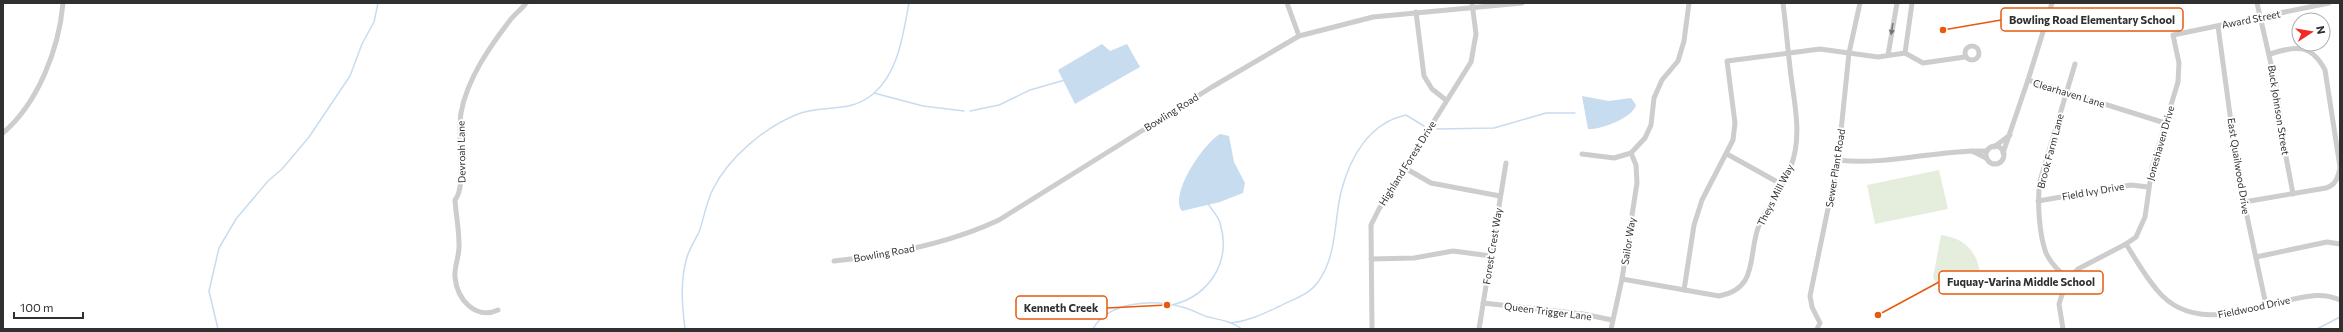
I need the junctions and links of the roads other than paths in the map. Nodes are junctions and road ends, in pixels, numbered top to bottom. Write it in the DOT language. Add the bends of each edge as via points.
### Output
graph roads {
  1 [pos="63,3"];
  2 [pos="526,3"];
  3 [pos="1288,3"];
  4 [pos="1522,3"];
  5 [pos="1689,3"];
  6 [pos="1783,3"];
  7 [pos="1860,3"];
  8 [pos="1897,3"];
  9 [pos="1912,3"];
  10 [pos="2052,3"];
  11 [pos="2257,3"];
  12 [pos="2329,3"];
  13 [pos="1473,5"];
  14 [pos="1416,12"];
  15 [pos="2259,18"];
  16 [pos="2218,26"];
  17 [pos="2173,35"];
  18 [pos="1299,36"];
  19 [pos="1788,53"];
  20 [pos="1849,53"];
  21 [pos="1905,53"];
  22 [pos="2270,54"];
  23 [pos="1888,55"];
  24 [pos="1965,57"];
  25 [pos="2075,64"];
  26 [pos="2028,80"];
  27 [pos="2066,92"];
  28 [pos="1446,100"];
  29 [pos="2165,123"];
  30 [pos="3,134"];
  31 [pos="2010,134"];
  32 [pos="1994,147"];
  33 [pos="1969,150"];
  34 [pos="1987,150"];
  35 [pos="1631,153"];
  36 [pos="2003,153"];
  37 [pos="1582,154"];
  38 [pos="1727,154"];
  39 [pos="1986,158"];
  40 [pos="1838,160"];
  41 [pos="1506,163"];
  42 [pos="1405,168"];
  43 [pos="2340,168"];
  44 [pos="1782,184"];
  45 [pos="2148,187"];
  46 [pos="2294,194"];
  47 [pos="1500,196"];
  48 [pos="2038,201"];
  49 [pos="2244,202"];
  50 [pos="2126,244"];
  51 [pos="2340,244"];
  52 [pos="1491,256"];
  53 [pos="2256,257"];
  54 [pos="1371,259"];
  55 [pos="834,261"];
  56 [pos="1622,279"];
  57 [pos="2068,279"];
  58 [pos="1684,290"];
  59 [pos="2340,300"];
  60 [pos="1483,303"];
  61 [pos="2266,306"];
  62 [pos="498,310"];
  63 [pos="1612,320"];
  64 [pos="1372,329"];
  65 [pos="1479,329"];
  66 [pos="1611,329"];
  67 [pos="1817,329"];
  68 [pos="2062,329"];
  1 -- 30 [label="street" via="61,27 43,77 18,121"];
  2 -- 62 [label="street, Devroah Lane" via="487,52 466,95 460,116 462,184 459,196 455,200 459,245 455,276 458,290 466,304 479,313 492,313"];
  3 -- 18 [label="street"];
  4 -- 13 [label="street, Bowling Road"];
  5 -- 35 [label="street" via="1684,41 1678,61 1662,80 1654,98 1651,125 1645,138"];
  6 -- 19 [label="street, Theys Mill Way"];
  7 -- 20 [label="street, Sewer Plant Road"];
  8 -- 23 [label="street, one-way"];
  9 -- 21 [label="street"];
  10 -- 26 [label="street"];
  11 -- 15 [label="street, Buck Johnson Street"];
  12 -- 15 [label="street, Award Street"];
  13 -- 14 [label="street, Bowling Road"];
  13 -- 28 [label="street, Highland Forest Drive" via="1476,34 1471,62"];
  14 -- 18 [label="street, Bowling Road" via="1373,17"];
  14 -- 28 [label="street" via="1424,76 1432,89"];
  15 -- 16 [label="street, Award Street"];
  15 -- 22 [label="street, Buck Johnson Street"];
  16 -- 17 [label="street, Award Street"];
  16 -- 49 [label="street, East Quailwood Drive"];
  17 -- 29 [label="street, Joneshaven Drive" via="2180,71"];
  18 -- 55 [label="street, Bowling Road" via="1212,87 999,220 970,233 925,245 875,256"];
  19 -- 20 [label="street" via="1820,49"];
  19 -- 38 [label="street" via="1726,61 1734,123 1733,140"];
  19 -- 44 [label="street, Theys Mill Way" via="1797,122 1797,146 1791,167"];
  20 -- 23 [label="street" via="1878,57"];
  20 -- 40 [label="street, Sewer Plant Road"];
  21 -- 23 [label="street"];
  21 -- 24 [label="street" via="1923,63"];
  22 -- 43 [label="street" via="2300,48 2311,52 2321,63 2325,70"];
  22 -- 46 [label="street, Buck Johnson Street"];
  25 -- 27 [label="street, Brook Farm Lane"];
  26 -- 27 [label="street, Clearhaven Lane"];
  26 -- 31 [label="street, Clearhaven Lane"];
  27 -- 29 [label="street, Clearhaven Lane"];
  27 -- 48 [label="street, Brook Farm Lane" via="2040,181"];
  28 -- 42 [label="street, Highland Forest Drive"];
  29 -- 45 [label="street, Joneshaven Drive"];
  31 -- 32 [label="street"];
  31 -- 36 [label="street, Clearhaven Lane"];
  32 -- 34 [label="street"];
  32 -- 36 [label="street"];
  33 -- 34 [label="street"];
  33 -- 39 [label="street"];
  33 -- 40 [label="street" via="1864,163"];
  34 -- 39 [label="street"];
  35 -- 37 [label="street" via="1614,158"];
  35 -- 56 [label="street, Sailor Way" via="1636,165 1637,183"];
  36 -- 39 [label="street" via="2003,159 1998,163 1990,163"];
  38 -- 44 [label="street"];
  38 -- 58 [label="street" via="1702,200 1694,225"];
  40 -- 67 [label="street, Sewer Plant Road" via="1810,296 1812,308 1820,323"];
  41 -- 47 [label="street, Forest Crest Way"];
  42 -- 47 [label="street" via="1431,183"];
  42 -- 54 [label="street, Highland Forest Drive" via="1371,225"];
  43 -- 46 [label="street" via="2338,177 2331,187"];
  44 -- 58 [label="street, Theys Mill Way" via="1758,228 1749,274 1740,287 1729,294 1719,296"];
  45 -- 48 [label="street, Field Ivy Drive" via="2131,184"];
  45 -- 50 [label="street, Joneshaven Drive" via="2145,217 2136,237"];
  46 -- 49 [label="street"];
  47 -- 52 [label="street, Forest Crest Way"];
  48 -- 57 [label="street, Brook Farm Lane" via="2046,252 2054,266"];
  49 -- 53 [label="street, East Quailwood Drive"];
  50 -- 57 [label="street, Joneshaven Drive" via="2078,269"];
  50 -- 61 [label="street, Fieldwood Drive" via="2158,292 2179,308 2191,313 2217,316"];
  51 -- 53 [label="street" via="2327,242"];
  52 -- 54 [label="street" via="1453,251 1414,258"];
  52 -- 60 [label="street, Forest Crest Way"];
  53 -- 61 [label="street, East Quailwood Drive"];
  54 -- 64 [label="street, Highland Forest Drive"];
  56 -- 58 [label="street, Theys Mill Way"];
  56 -- 63 [label="street, Sailor Way"];
  57 -- 68 [label="street, Joneshaven Drive" via="2059,304"];
  59 -- 61 [label="street, Fieldwood Drive" via="2328,296 2309,296"];
  60 -- 63 [label="street, Queen Trigger Lane" via="1583,314"];
  60 -- 65 [label="street, Forest Crest Way"];
  63 -- 66 [label="street, Sailor Way"];
}
